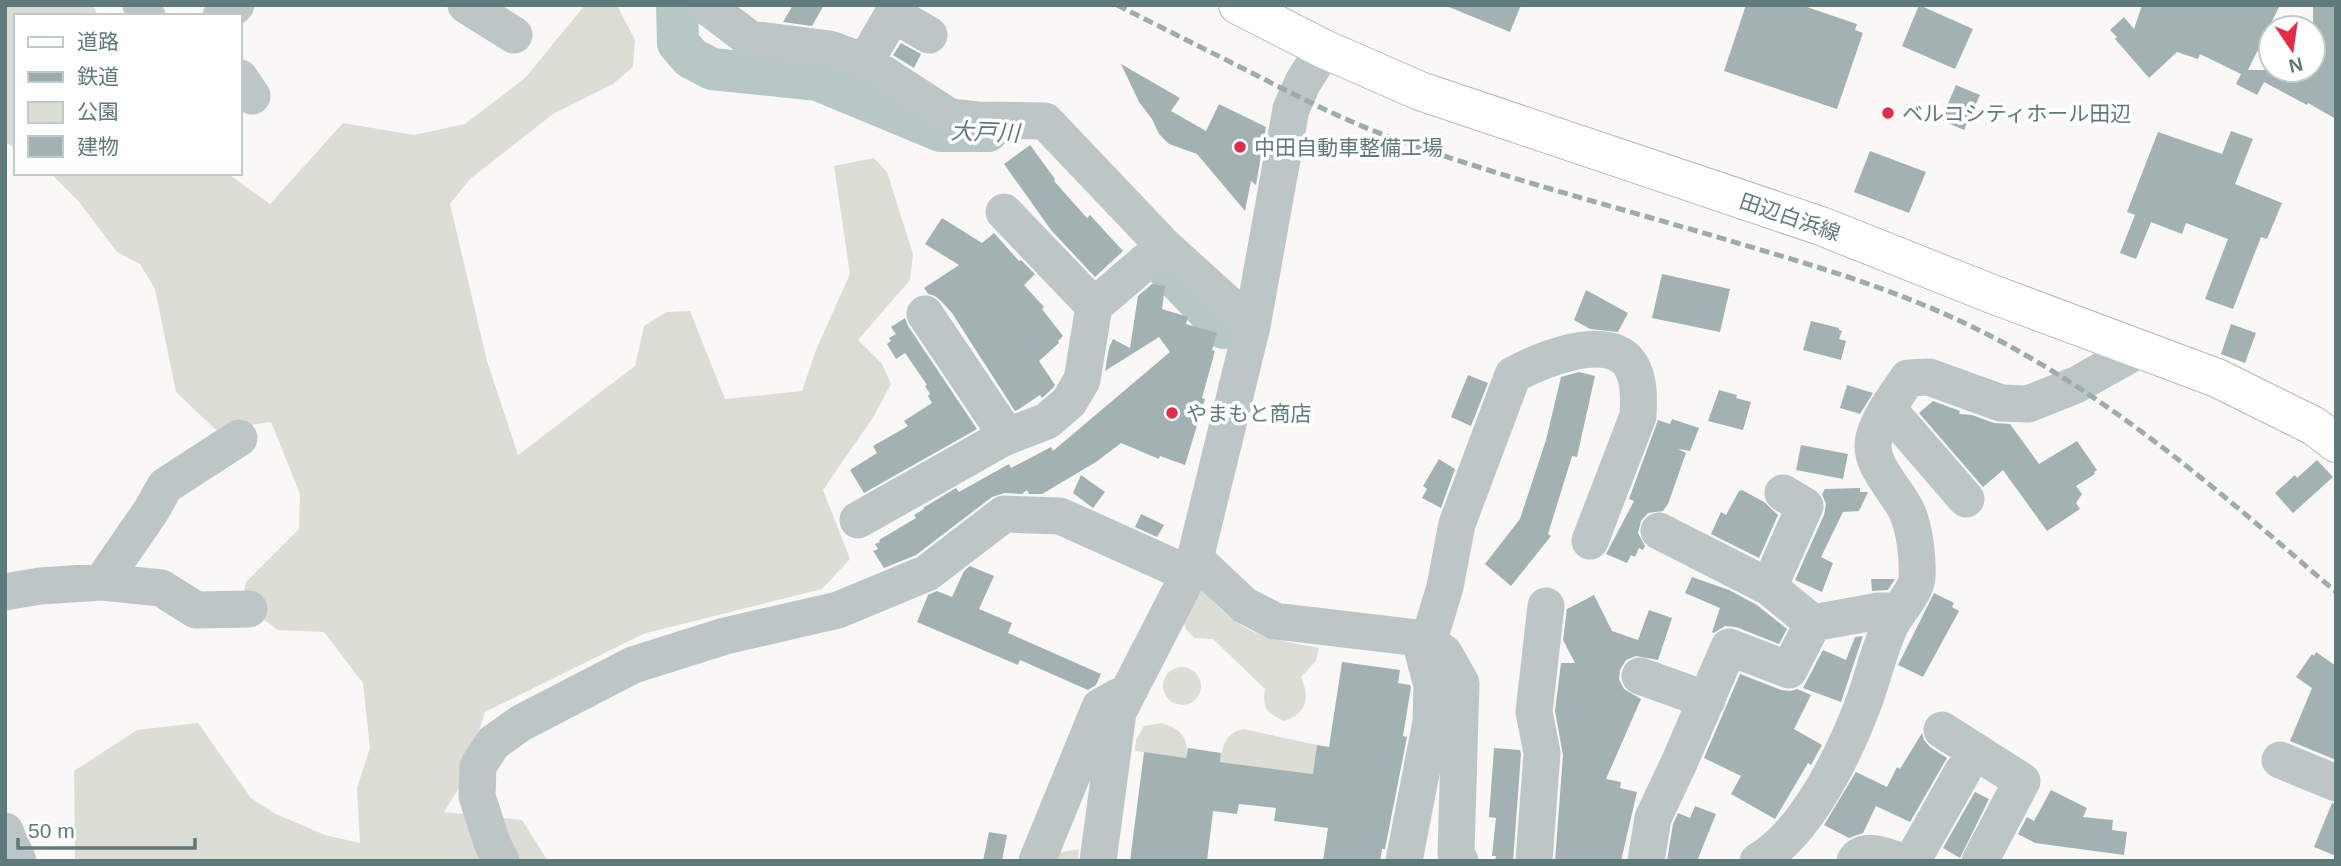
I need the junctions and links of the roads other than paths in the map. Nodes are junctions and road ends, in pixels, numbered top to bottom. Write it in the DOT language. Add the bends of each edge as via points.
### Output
graph roads {
  1 [pos="467,5"];
  2 [pos="705,5"];
  3 [pos="1246,8"];
  4 [pos="743,18"];
  5 [pos="514,35"];
  6 [pos="929,35"];
  7 [pos="1324,49"];
  8 [pos="864,62"];
  9 [pos="1004,212"];
  10 [pos="1158,251"];
  11 [pos="1094,306"];
  12 [pos="925,314"];
  13 [pos="1252,326"];
  14 [pos="2140,349"];
  15 [pos="1888,409"];
  16 [pos="1007,436"];
  17 [pos="239,438"];
  18 [pos="2336,443"];
  19 [pos="1783,493"];
  20 [pos="1966,499"];
  21 [pos="858,520"];
  22 [pos="1659,531"];
  23 [pos="1590,541"];
  24 [pos="1192,567"];
  25 [pos="102,582"];
  26 [pos="1769,587"];
  27 [pos="5,592"];
  28 [pos="1546,606"];
  29 [pos="249,609"];
  30 [pos="1899,611"];
  31 [pos="1813,623"];
  32 [pos="1424,641"];
  33 [pos="1640,676"];
  34 [pos="1128,692"];
  35 [pos="1707,700"];
  36 [pos="1942,730"];
  37 [pos="2280,760"];
  38 [pos="1964,771"];
  39 [pos="2336,783"];
  40 [pos="5,831"];
  41 [pos="18,861"];
  42 [pos="500,861"];
  43 [pos="1037,861"];
  44 [pos="1098,861"];
  45 [pos="1404,861"];
  46 [pos="1460,861"];
  47 [pos="1534,861"];
  48 [pos="1646,861"];
  49 [pos="1758,861"];
  50 [pos="1855,861"];
  51 [pos="1900,861"];
  52 [pos="1912,861"];
  53 [pos="1980,861"];
  1 -- 5 [label="street"];
  2 -- 4 [label="street"];
  3 -- 7 [label="main road, 田辺白浜線"];
  4 -- 8 [label="street" via="750,39 830,49"];
  6 -- 8 [label="street" via="893,14"];
  7 -- 13 [label="street" via="1291,108"];
  7 -- 14 [label="main road, 田辺白浜線" via="1420,92 1821,226"];
  8 -- 10 [label="street" via="950,117 1045,121"];
  9 -- 11 [label="street"];
  10 -- 11 [label="street"];
  10 -- 13 [label="street"];
  11 -- 16 [label="street" via="1082,380 1069,402 1047,421"];
  12 -- 16 [label="street"];
  13 -- 24 [label="street"];
  14 -- 15 [label="street" via="2076,385 2028,404 2001,403 1929,377 1908,378"];
  14 -- 18 [label="main road, 田辺白浜線" via="2273,404"];
  15 -- 20 [label="street"];
  15 -- 30 [label="street" via="1873,439 1875,459 1908,514 1917,581"];
  16 -- 21 [label="street"];
  17 -- 25 [label="street" via="165,486"];
  19 -- 26 [label="street" via="1805,506"];
  22 -- 26 [label="street"];
  23 -- 32 [label="street" via="1638,416 1639,394 1626,360 1596,350 1536,363 1513,375 1457,524 1446,587"];
  24 -- 32 [label="street" via="1244,606 1275,621"];
  24 -- 34 [label="street"];
  24 -- 42 [label="street" via="1060,516 1004,514 927,573 838,610 725,636 633,665 521,723 493,743 478,766 477,796"];
  25 -- 27 [label="street"];
  25 -- 29 [label="street" via="161,588 196,610"];
  26 -- 31 [label="street"];
  28 -- 47 [label="street" via="1534,712 1542,753"];
  30 -- 31 [label="street"];
  30 -- 49 [label="street" via="1864,702 1801,825"];
  31 -- 35 [label="street" via="1789,670 1729,647"];
  32 -- 45 [label="street" via="1432,686 1431,722"];
  32 -- 46 [label="street" via="1444,653 1461,683 1456,854"];
  33 -- 35 [label="street"];
  34 -- 43 [label="street" via="1100,707"];
  34 -- 44 [label="street" via="1118,712"];
  35 -- 48 [label="street" via="1653,818"];
  36 -- 53 [label="street" via="2022,781"];
  37 -- 39 [label="street"];
  38 -- 52 [label="street"];
  40 -- 41 [label="street"];
  50 -- 51 [label="street" via="1867,852"];
}
